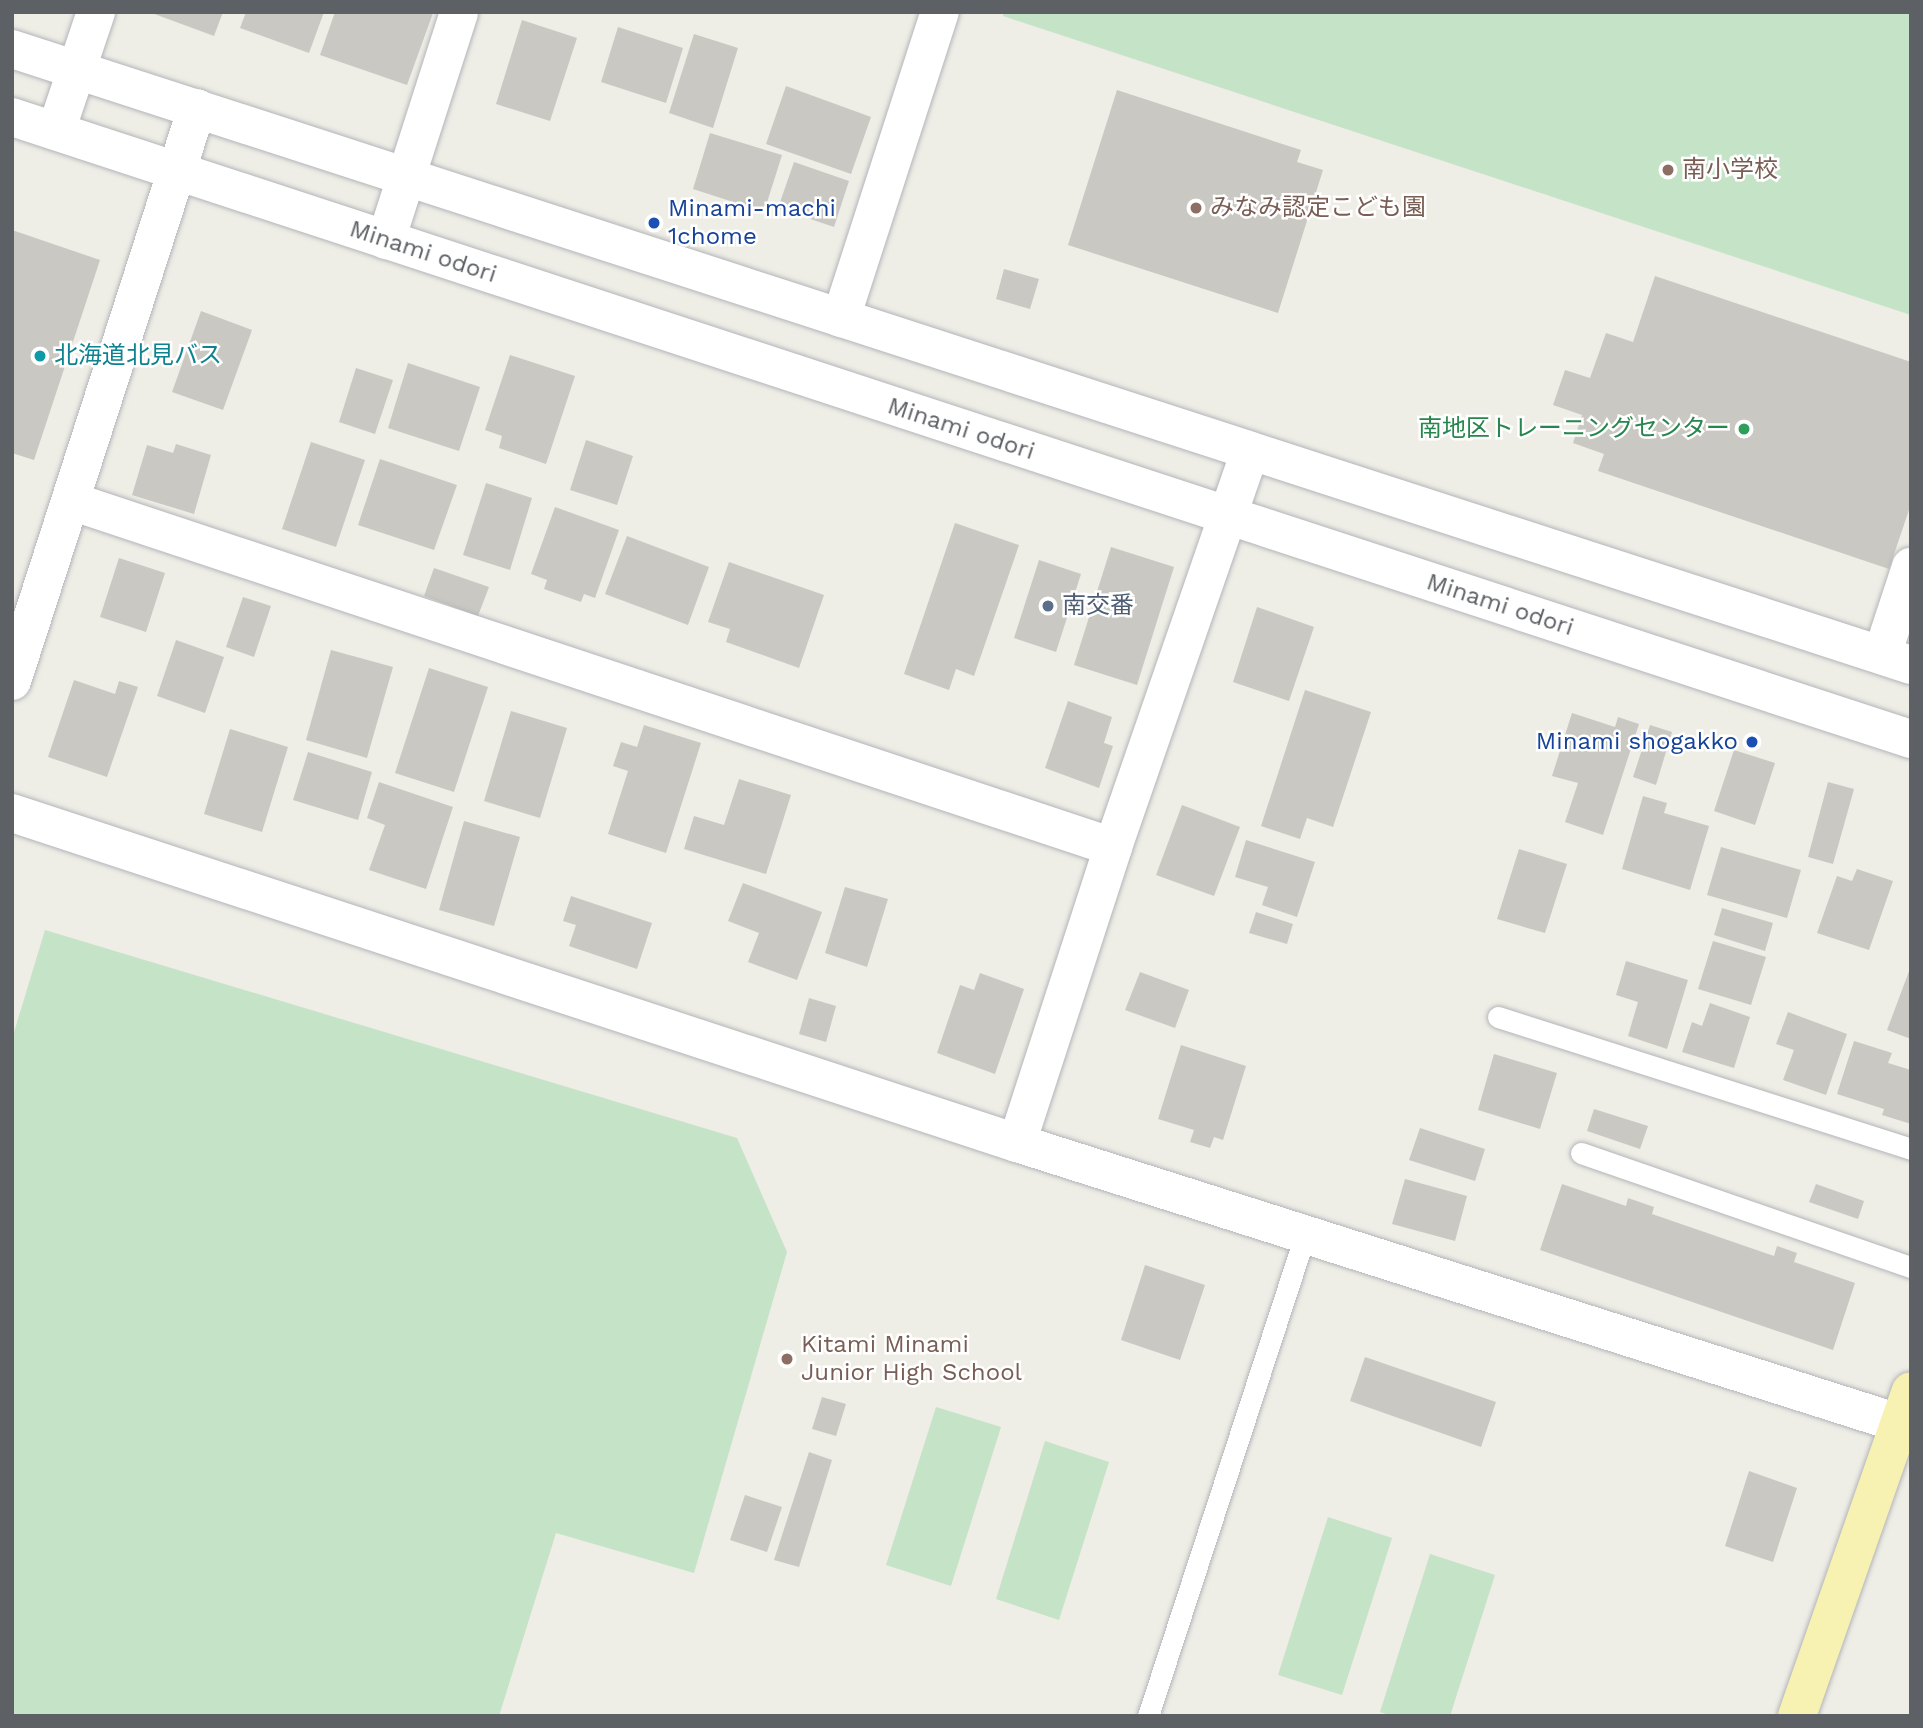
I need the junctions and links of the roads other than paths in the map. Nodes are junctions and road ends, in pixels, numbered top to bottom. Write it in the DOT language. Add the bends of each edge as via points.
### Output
graph roads {
  1 [pos="96,12"];
  2 [pos="459,12"];
  3 [pos="940,12"];
  4 [pos="12,49"];
  5 [pos="76,70"];
  6 [pos="197,108"];
  7 [pos="12,117"];
  8 [pos="56,131"];
  9 [pos="177,171"];
  10 [pos="405,177"];
  11 [pos="386,240"];
  12 [pos="841,318"];
  13 [pos="1250,451"];
  14 [pos="71,501"];
  15 [pos="1227,516"];
  16 [pos="1911,567"];
  17 [pos="1896,660"];
  18 [pos="12,681"];
  19 [pos="1911,739"];
  20 [pos="12,813"];
  21 [pos="1113,847"];
  22 [pos="1498,1017"];
  23 [pos="1017,1143"];
  24 [pos="1911,1149"];
  25 [pos="1581,1153"];
  26 [pos="1306,1235"];
  27 [pos="1911,1267"];
  28 [pos="1907,1414"];
  29 [pos="1148,1716"];
  30 [pos="1797,1716"];
  1 -- 5 [label="street"];
  2 -- 10 [label="street"];
  3 -- 12 [label="street"];
  4 -- 5 [label="street"];
  5 -- 6 [label="street"];
  5 -- 8 [label="street"];
  6 -- 9 [label="street"];
  6 -- 10 [label="street"];
  7 -- 8 [label="street, Minami odori"];
  8 -- 9 [label="street, Minami odori"];
  9 -- 11 [label="street, Minami odori"];
  9 -- 14 [label="street"];
  10 -- 11 [label="street"];
  10 -- 12 [label="street"];
  11 -- 15 [label="street, Minami odori"];
  12 -- 13 [label="street"];
  13 -- 15 [label="street"];
  13 -- 17 [label="street"];
  14 -- 18 [label="street"];
  14 -- 21 [label="street"];
  15 -- 19 [label="street, Minami odori"];
  15 -- 21 [label="street"];
  16 -- 17 [label="street"];
  20 -- 23 [label="street"];
  21 -- 23 [label="street"];
  22 -- 24 [label="lane"];
  23 -- 26 [label="street"];
  25 -- 27 [label="lane"];
  26 -- 28 [label="street"];
  26 -- 29 [label="lane"];
  28 -- 30 [label="main road"];
}
